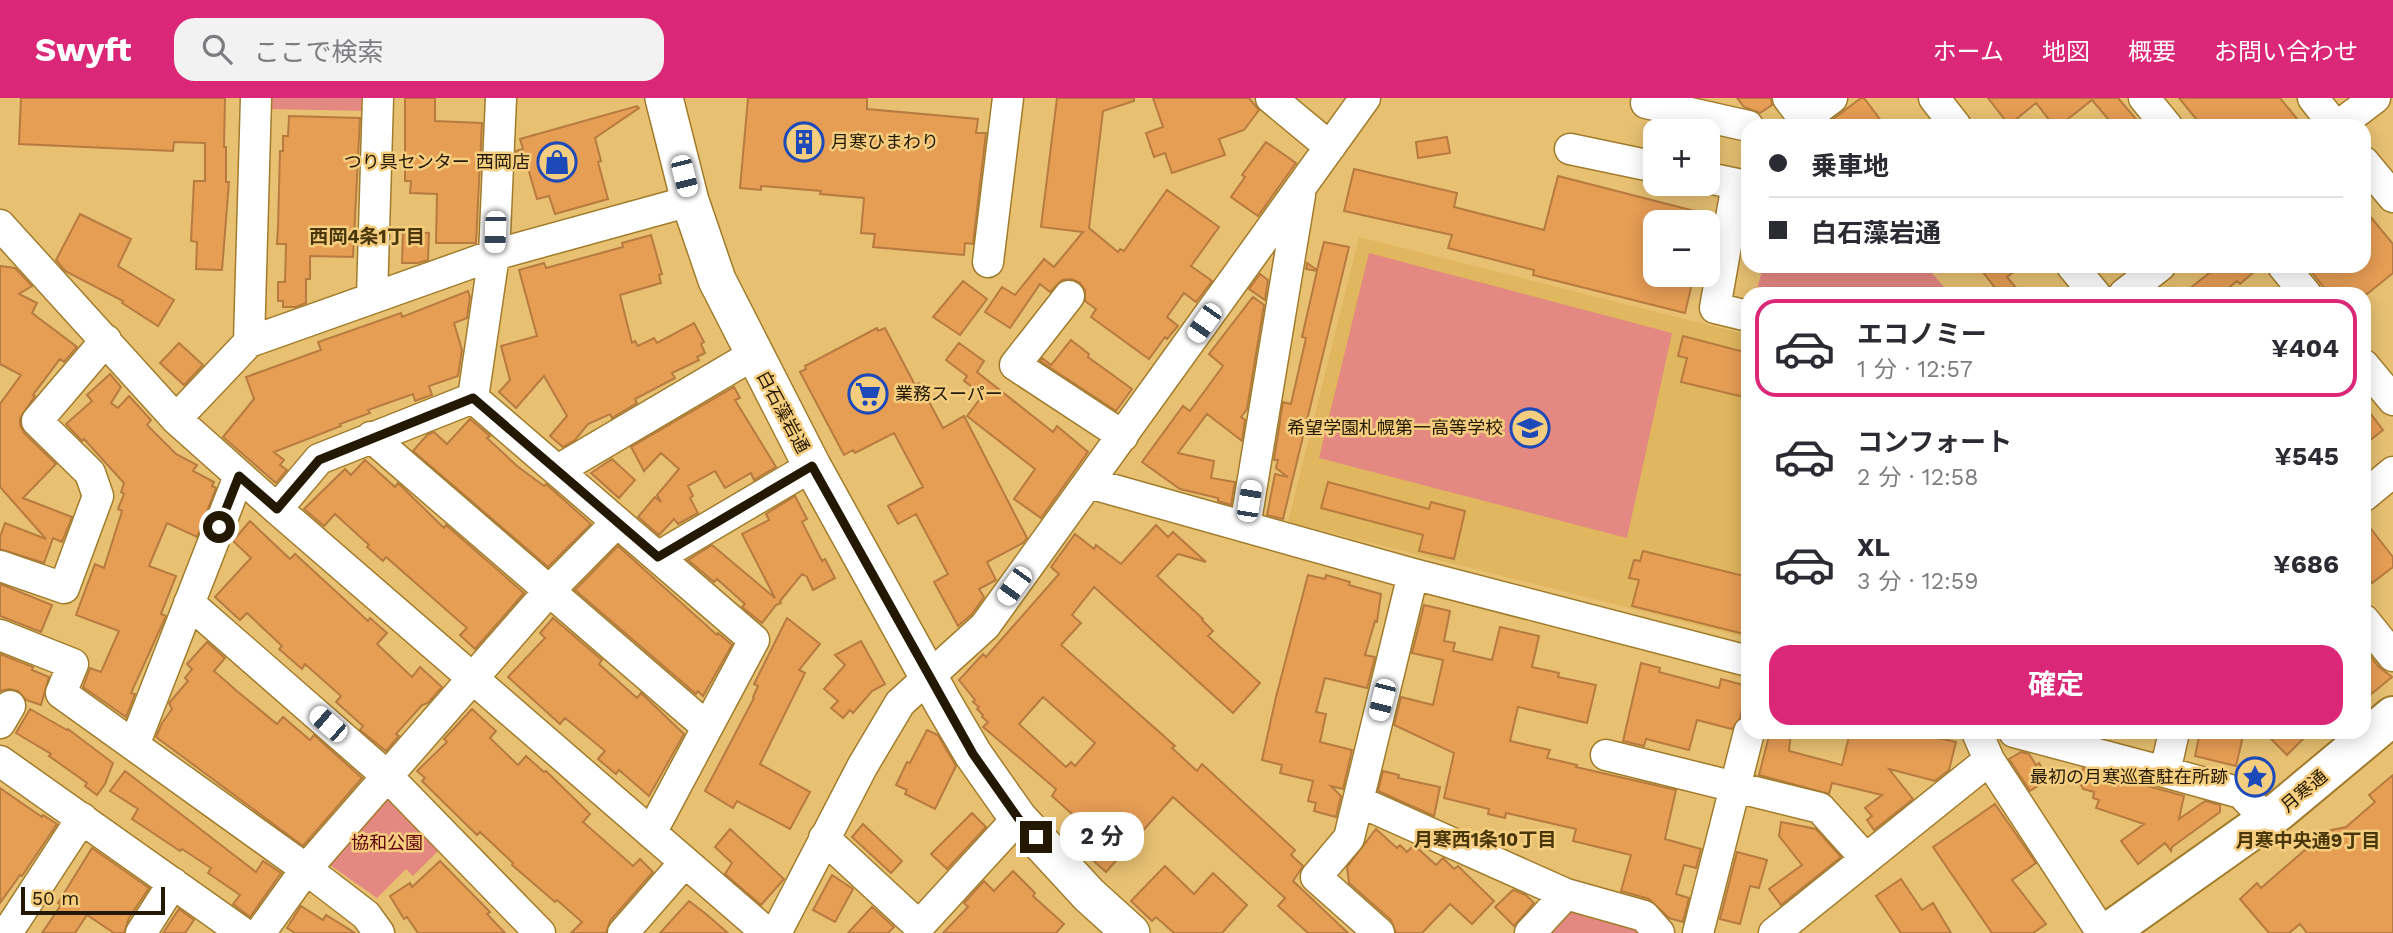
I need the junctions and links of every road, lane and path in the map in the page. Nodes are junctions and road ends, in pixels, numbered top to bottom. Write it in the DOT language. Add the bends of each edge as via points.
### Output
graph roads {
  1 [pos="256,98"];
  2 [pos="378,98"];
  3 [pos="501,98"];
  4 [pos="664,98"];
  5 [pos="1008,98"];
  6 [pos="1271,98"];
  7 [pos="1365,98"];
  8 [pos="1832,98"];
  9 [pos="1934,98"];
  10 [pos="2144,98"];
  11 [pos="2313,98"];
  12 [pos="2375,98"];
  13 [pos="1646,103"];
  14 [pos="1796,114"];
  15 [pos="1950,119"];
  16 [pos="2161,119"];
  17 [pos="2331,119"];
  18 [pos="2346,119"];
  19 [pos="1741,124"];
  20 [pos="1330,147"];
  21 [pos="1570,149"];
  22 [pos="1643,164"];
  23 [pos="2371,170"];
  24 [pos="1720,180"];
  25 [pos="1301,188"];
  26 [pos="2393,197"];
  27 [pos="690,201"];
  28 [pos="7,244"];
  29 [pos="494,255"];
  30 [pos="988,262"];
  31 [pos="2078,273"];
  32 [pos="2151,273"];
  33 [pos="2289,273"];
  34 [pos="2089,287"];
  35 [pos="2133,287"];
  36 [pos="2300,287"];
  37 [pos="1069,296"];
  38 [pos="372,297"];
  39 [pos="1741,314"];
  40 [pos="106,340"];
  41 [pos="249,342"];
  42 [pos="753,355"];
  43 [pos="2371,373"];
  44 [pos="473,398"];
  45 [pos="2393,400"];
  46 [pos="176,419"];
  47 [pos="1123,436"];
  48 [pos="372,437"];
  49 [pos="812,466"];
  50 [pos="558,470"];
  51 [pos="2393,472"];
  52 [pos="239,476"];
  53 [pos="1089,483"];
  54 [pos="2371,490"];
  55 [pos="277,509"];
  56 [pos="617,522"];
  57 [pos="1245,527"];
  58 [pos="658,557"];
  59 [pos="0,566"];
  60 [pos="1413,574"];
  61 [pos="549,591"];
  62 [pos="189,603"];
  63 [pos="2371,629"];
  64 [pos="0,635"];
  65 [pos="2393,656"];
  66 [pos="1741,659"];
  67 [pos="929,677"];
  68 [pos="474,679"];
  69 [pos="2393,716"];
  70 [pos="707,727"];
  71 [pos="2371,734"];
  72 [pos="1747,739"];
  73 [pos="1980,739"];
  74 [pos="2040,739"];
  75 [pos="2172,739"];
  76 [pos="2365,739"];
  77 [pos="134,745"];
  78 [pos="1606,755"];
  79 [pos="1989,760"];
  80 [pos="0,761"];
  81 [pos="2165,772"];
  82 [pos="387,776"];
  83 [pos="1735,785"];
  84 [pos="1358,801"];
  85 [pos="82,818"];
  86 [pos="1018,818"];
  87 [pos="2267,820"];
  88 [pos="651,833"];
  89 [pos="824,838"];
  90 [pos="1866,858"];
  91 [pos="685,862"];
  92 [pos="306,869"];
  93 [pos="173,883"];
  94 [pos="1566,894"];
  95 [pos="7,933"];
  96 [pos="141,933"];
  97 [pos="243,933"];
  98 [pos="260,933"];
  99 [pos="379,933"];
  100 [pos="540,933"];
  101 [pos="623,933"];
  102 [pos="767,933"];
  103 [pos="776,933"];
  104 [pos="1130,933"];
  105 [pos="1379,933"];
  106 [pos="1530,933"];
  107 [pos="1659,933"];
  108 [pos="1698,933"];
  109 [pos="1774,933"];
  110 [pos="2105,933"];
  1 -- 41 [label="street"];
  2 -- 38 [label="street"];
  3 -- 29 [label="street"];
  4 -- 27 [label="main road, 白石藻岩通"];
  5 -- 30 [label="street"];
  6 -- 20 [label="street"];
  7 -- 20 [label="street"];
  8 -- 14 [label="street"];
  9 -- 15 [label="street"];
  10 -- 16 [label="street"];
  11 -- 17 [label="street"];
  12 -- 18 [label="street"];
  13 -- 19 [label="street"];
  20 -- 25 [label="street"];
  21 -- 22 [label="street"];
  23 -- 26 [label="street"];
  24 -- 39 [label="street" via="1737,184 1715,308"];
  25 -- 47 [label="street"];
  25 -- 57 [label="street"];
  27 -- 29 [label="street"];
  27 -- 42 [label="main road, 白石藻岩通" via="717,280"];
  28 -- 40 [label="street"];
  29 -- 38 [label="street"];
  29 -- 44 [label="street"];
  31 -- 34 [label="street"];
  32 -- 35 [label="street"];
  33 -- 36 [label="street"];
  37 -- 47 [label="street" via="1015,365"];
  38 -- 41 [label="street"];
  40 -- 46 [label="street"];
  40 -- 59 [label="street" via="37,421 90,473 98,496 64,588"];
  41 -- 46 [label="street"];
  42 -- 49 [label="main road, 白石藻岩通"];
  42 -- 50 [label="street"];
  43 -- 45 [label="street"];
  44 -- 48 [label="street"];
  44 -- 50 [label="street"];
  46 -- 52 [label="street"];
  47 -- 53 [label="street"];
  48 -- 55 [label="street" via="319,460"];
  48 -- 61 [label="street"];
  49 -- 58 [label="street"];
  49 -- 67 [label="main road, 白石藻岩通"];
  50 -- 56 [label="street"];
  51 -- 54 [label="street"];
  52 -- 55 [label="street"];
  52 -- 62 [label="street"];
  53 -- 57 [label="street"];
  53 -- 67 [label="street" via="985,626"];
  55 -- 68 [label="street"];
  56 -- 58 [label="street"];
  56 -- 61 [label="street"];
  57 -- 60 [label="street"];
  58 -- 70 [label="street" via="754,640"];
  60 -- 66 [label="street"];
  60 -- 84 [label="street"];
  61 -- 68 [label="street"];
  61 -- 70 [label="street"];
  62 -- 77 [label="street"];
  62 -- 82 [label="street"];
  63 -- 65 [label="street"];
  64 -- 77 [label="street" via="73,664 61,693"];
  67 -- 86 [label="main road, 白石藻岩通" via="973,754"];
  67 -- 89 [label="street" via="900,703"];
  68 -- 82 [label="street"];
  68 -- 88 [label="street"];
  69 -- 71 [label="highway, 月寒通"];
  70 -- 88 [label="street"];
  72 -- 83 [label="street"];
  73 -- 79 [label="street"];
  74 -- 81 [label="street"];
  75 -- 81 [label="street"];
  76 -- 87 [label="highway, 月寒通"];
  77 -- 92 [label="street"];
  78 -- 83 [label="street"];
  79 -- 90 [label="street"];
  79 -- 110 [label="street"];
  80 -- 85 [label="street"];
  81 -- 87 [label="street" via="2241,793"];
  82 -- 92 [label="street"];
  82 -- 100 [label="street"];
  83 -- 90 [label="street" via="1820,808"];
  83 -- 108 [label="street"];
  84 -- 94 [label="street"];
  84 -- 105 [label="street" via="1349,838 1316,877"];
  85 -- 93 [label="street"];
  85 -- 95 [label="street"];
  86 -- 89 [label="street" via="919,926"];
  86 -- 104 [label="main road, 白石藻岩通"];
  87 -- 110 [label="highway, 月寒通"];
  88 -- 91 [label="street"];
  89 -- 103 [label="street"];
  90 -- 109 [label="street"];
  91 -- 101 [label="street"];
  91 -- 102 [label="street"];
  92 -- 98 [label="street"];
  92 -- 99 [label="street" via="366,915"];
  93 -- 96 [label="street"];
  93 -- 97 [label="street"];
  94 -- 106 [label="street"];
  94 -- 107 [label="street" via="1644,916"];
}
